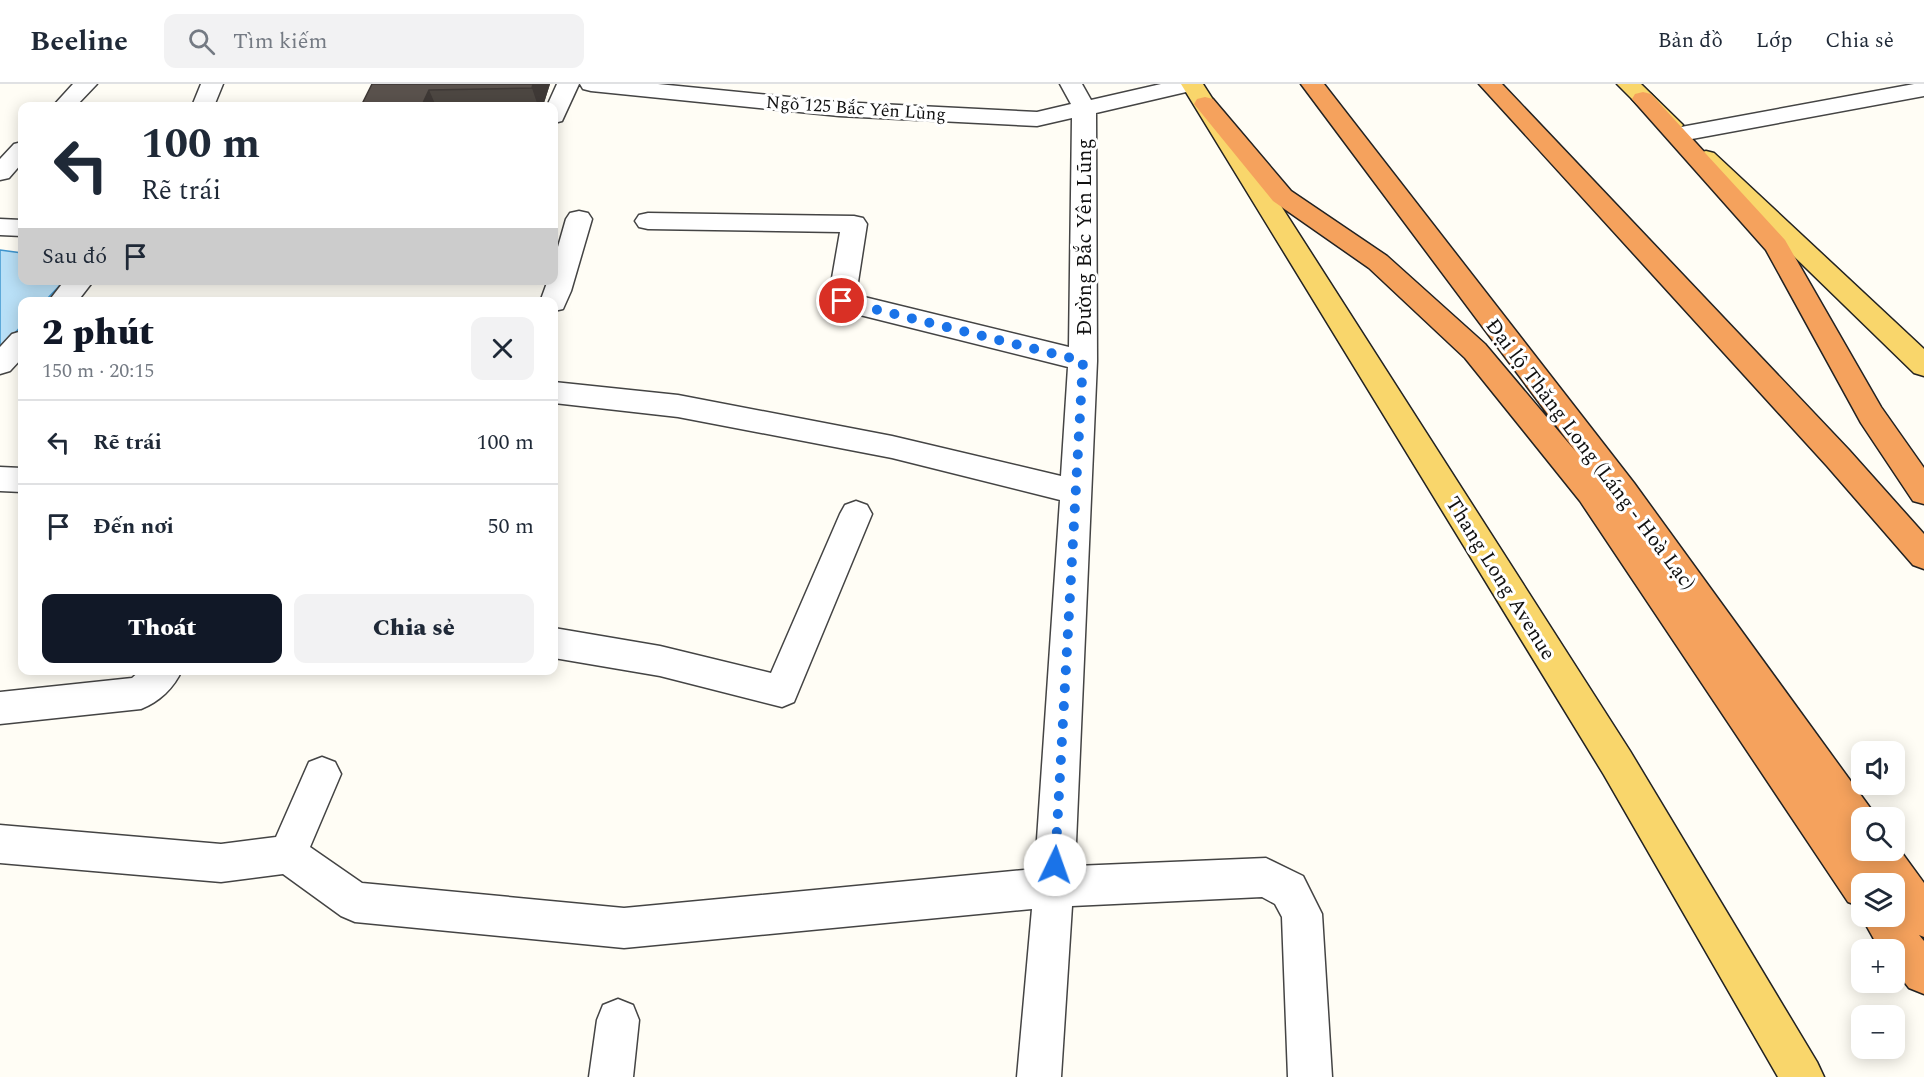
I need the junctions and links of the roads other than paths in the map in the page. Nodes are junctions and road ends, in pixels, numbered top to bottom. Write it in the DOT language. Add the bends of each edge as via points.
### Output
graph roads {
  1 [pos="86,84"];
  2 [pos="212,84"];
  3 [pos="567,84"];
  4 [pos="591,84"];
  5 [pos="1312,84"];
  6 [pos="1490,84"];
  7 [pos="848,86"];
  8 [pos="1924,89"];
  9 [pos="1196,91"];
  10 [pos="1636,91"];
  11 [pos="1077,95"];
  12 [pos="68,102"];
  13 [pos="205,102"];
  14 [pos="558,106"];
  15 [pos="832,108"];
  16 [pos="1681,134"];
  17 [pos="18,153"];
  18 [pos="0,172"];
  19 [pos="579,219"];
  20 [pos="648,221"];
  21 [pos="0,227"];
  22 [pos="18,228"];
  23 [pos="76,285"];
  24 [pos="66,297"];
  25 [pos="555,297"];
  26 [pos="18,345"];
  27 [pos="1083,361"];
  28 [pos="0,364"];
  29 [pos="1924,366"];
  30 [pos="0,370"];
  31 [pos="18,371"];
  32 [pos="558,392"];
  33 [pos="0,479"];
  34 [pos="18,480"];
  35 [pos="1076,492"];
  36 [pos="1924,492"];
  37 [pos="856,514"];
  38 [pos="1924,556"];
  39 [pos="558,644"];
  40 [pos="160,675"];
  41 [pos="0,708"];
  42 [pos="322,774"];
  43 [pos="1851,813"];
  44 [pos="0,843"];
  45 [pos="288,854"];
  46 [pos="1884,861"];
  47 [pos="1852,873"];
  48 [pos="1054,887"];
  49 [pos="1924,917"];
  50 [pos="1888,927"];
  51 [pos="1924,973"];
  52 [pos="618,1020"];
  53 [pos="611,1077"];
  54 [pos="1039,1077"];
  55 [pos="1310,1077"];
  56 [pos="1802,1077"];
  1 -- 12 [label="street"];
  2 -- 13 [label="street"];
  3 -- 14 [label="street"];
  4 -- 15 [label="street, Ngõ 125 Bắc Yên Lũng"];
  5 -- 43 [label="highway, Đại lộ Thăng Long (Láng - Hoà Lạc)" via="1623,492"];
  6 -- 38 [label="highway" via="1838,458"];
  7 -- 15 [label="street"];
  8 -- 16 [label="street"];
  9 -- 11 [label="street, Ngõ 125 Bắc Yên Lũng"];
  9 -- 47 [label="highway" via="1282,196 1378,262 1475,351 1591,492"];
  9 -- 56 [label="main road, Thang Long Avenue" via="1617,763"];
  10 -- 16 [label="main road"];
  10 -- 36 [label="highway" via="1776,246 1871,415"];
  11 -- 15 [label="street, Ngõ 125 Bắc Yên Lũng" via="1037,119"];
  11 -- 27 [label="street, Đường Bắc Yên Lũng"];
  16 -- 29 [label="main road"];
  17 -- 18 [label="street"];
  19 -- 25 [label="street"];
  20 -- 27 [label="street" via="854,224 842,301"];
  21 -- 22 [label="street"];
  23 -- 24 [label="street"];
  26 -- 28 [label="street"];
  27 -- 35 [label="street, Đường Bắc Yên Lũng"];
  30 -- 31 [label="street"];
  32 -- 35 [label="street" via="678,406 892,447"];
  33 -- 34 [label="street"];
  35 -- 48 [label="street, Đường Bắc Yên Lũng"];
  37 -- 39 [label="street" via="782,691 660,661"];
  40 -- 41 [label="street" via="141,693"];
  42 -- 45 [label="street"];
  44 -- 45 [label="street" via="221,863"];
  45 -- 48 [label="street" via="355,902 624,928"];
  46 -- 49 [label="highway"];
  48 -- 54 [label="street, Đường Bắc Yên Lũng"];
  48 -- 55 [label="street" via="1266,877 1289,890 1302,914"];
  50 -- 51 [label="highway"];
  52 -- 53 [label="street"];
}
